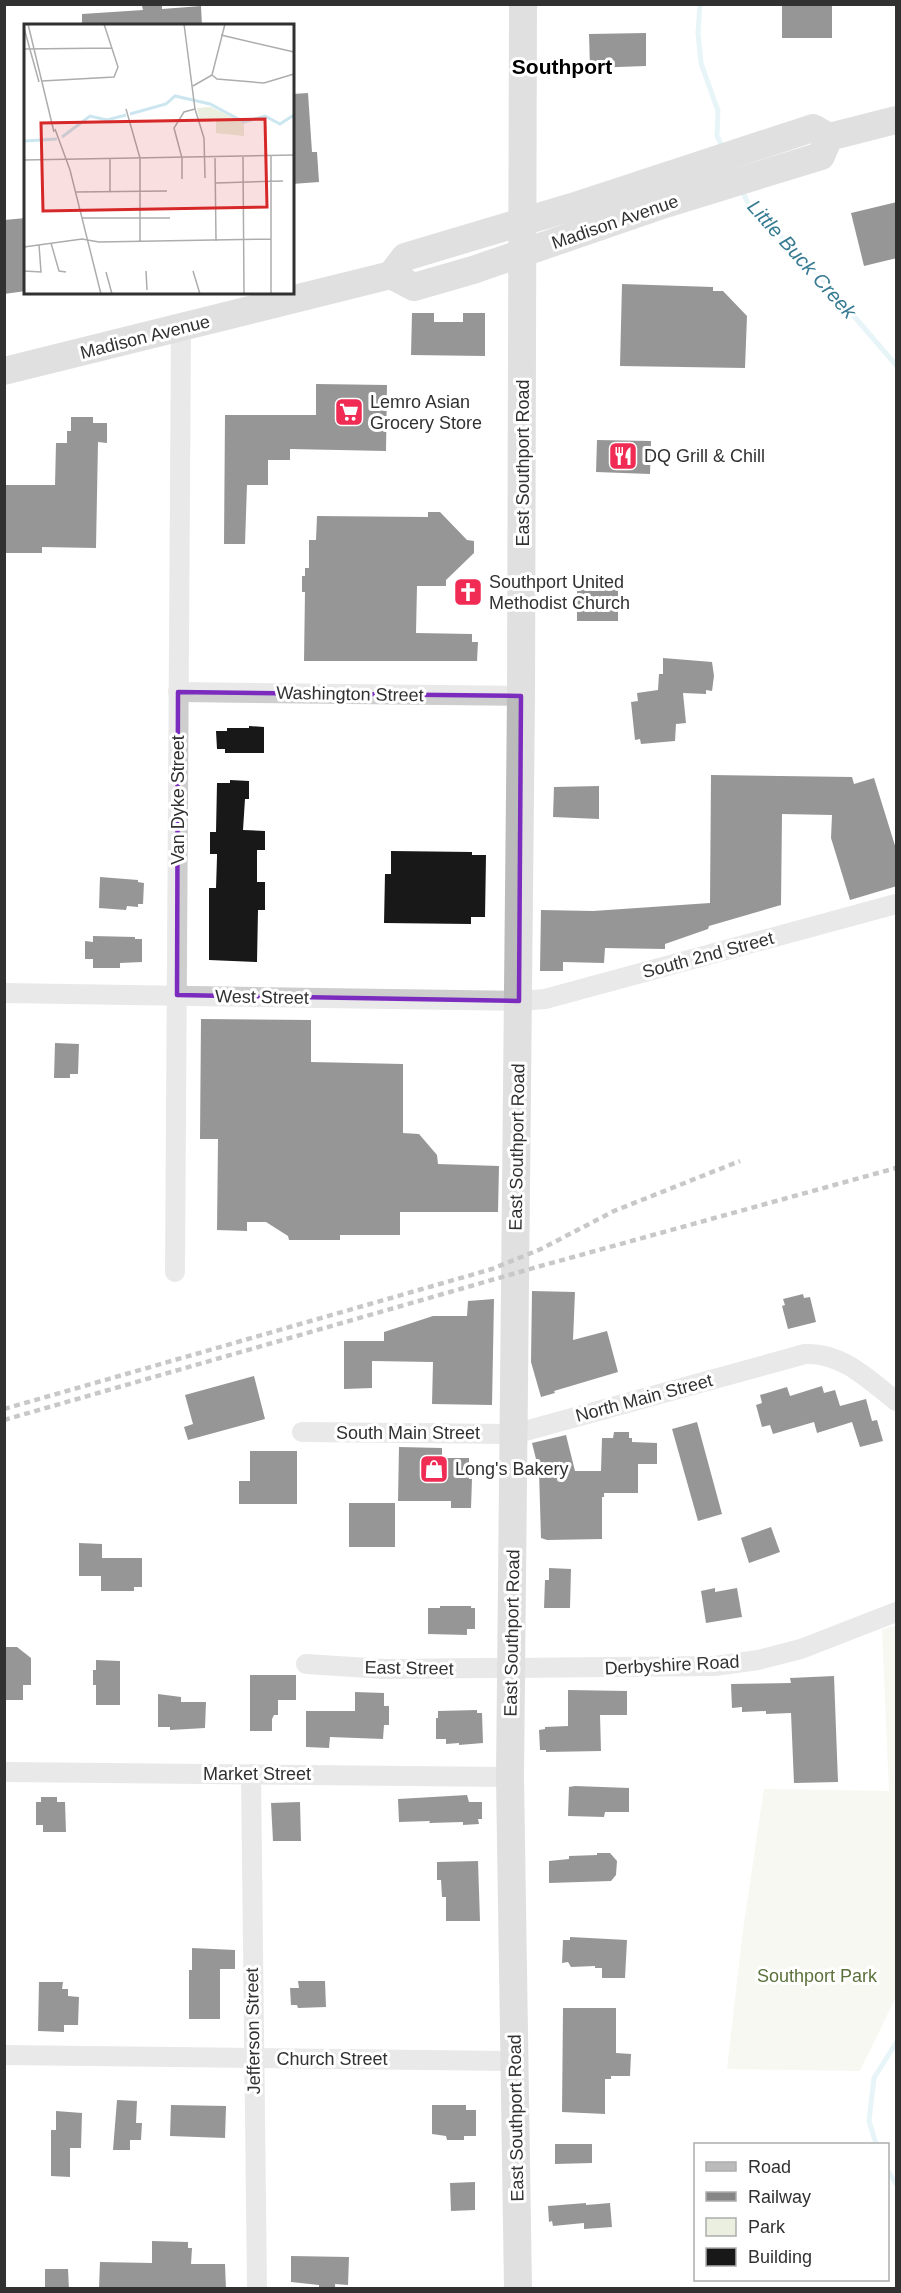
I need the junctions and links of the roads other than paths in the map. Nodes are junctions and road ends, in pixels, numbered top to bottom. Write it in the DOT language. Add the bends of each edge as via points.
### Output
graph roads {
  1 [pos="523,4"];
  2 [pos="897,120"];
  3 [pos="830,137"];
  4 [pos="689,182"];
  5 [pos="524,221"];
  6 [pos="524,253"];
  7 [pos="391,276"];
  8 [pos="181,328"];
  9 [pos="4,371"];
  10 [pos="178,692"];
  11 [pos="521,696"];
  12 [pos="897,904"];
  13 [pos="4,993"];
  14 [pos="177,995"];
  15 [pos="519,1002"];
  16 [pos="175,1272"];
  17 [pos="897,1401"];
  18 [pos="302,1432"];
  19 [pos="514,1434"];
  20 [pos="897,1612"];
  21 [pos="306,1664"];
  22 [pos="511,1668"];
  23 [pos="4,1772"];
  24 [pos="251,1774"];
  25 [pos="510,1777"];
  26 [pos="4,2055"];
  27 [pos="253,2058"];
  28 [pos="515,2061"];
  29 [pos="257,2289"];
  30 [pos="518,2289"];
  1 -- 5 [label="main road, East Southport Road"];
  2 -- 3 [label="main road, Madison Avenue"];
  3 -- 4 [label="main road, Madison Avenue" via="813,128 763,143"];
  3 -- 4 [label="main road, Madison Avenue" via="821,156 773,171"];
  4 -- 5 [label="main road, Madison Avenue"];
  4 -- 6 [label="main road, Madison Avenue"];
  5 -- 6 [label="main road, East Southport Road"];
  5 -- 7 [label="main road, Madison Avenue" via="405,256"];
  6 -- 7 [label="main road, Madison Avenue" via="414,287"];
  6 -- 11 [label="main road, East Southport Road"];
  7 -- 8 [label="main road, Madison Avenue"];
  8 -- 9 [label="main road, Madison Avenue"];
  8 -- 10 [label="street, Van Dyke Street"];
  10 -- 11 [label="street, Washington Street"];
  10 -- 14 [label="street, Van Dyke Street"];
  11 -- 15 [label="main road, East Southport Road"];
  12 -- 15 [label="street, South 2nd Street" via="545,999"];
  13 -- 14 [label="street, West Street"];
  14 -- 15 [label="street, West Street"];
  14 -- 16 [label="street, Van Dyke Street"];
  15 -- 19 [label="main road, East Southport Road"];
  17 -- 19 [label="street, North Main Street" via="830,1356 805,1354"];
  18 -- 19 [label="street, South Main Street"];
  19 -- 22 [label="main road, East Southport Road"];
  20 -- 22 [label="street, Derbyshire Road" via="801,1649 732,1664"];
  21 -- 22 [label="street, East Street" via="384,1669"];
  22 -- 25 [label="main road, East Southport Road"];
  23 -- 24 [label="street, Market Street"];
  24 -- 25 [label="street, Market Street"];
  24 -- 27 [label="street, Jefferson Street"];
  25 -- 28 [label="main road, East Southport Road"];
  26 -- 27 [label="street, Church Street"];
  27 -- 28 [label="street, Church Street"];
  27 -- 29 [label="street, Jefferson Street"];
  28 -- 30 [label="main road, East Southport Road"];
}
